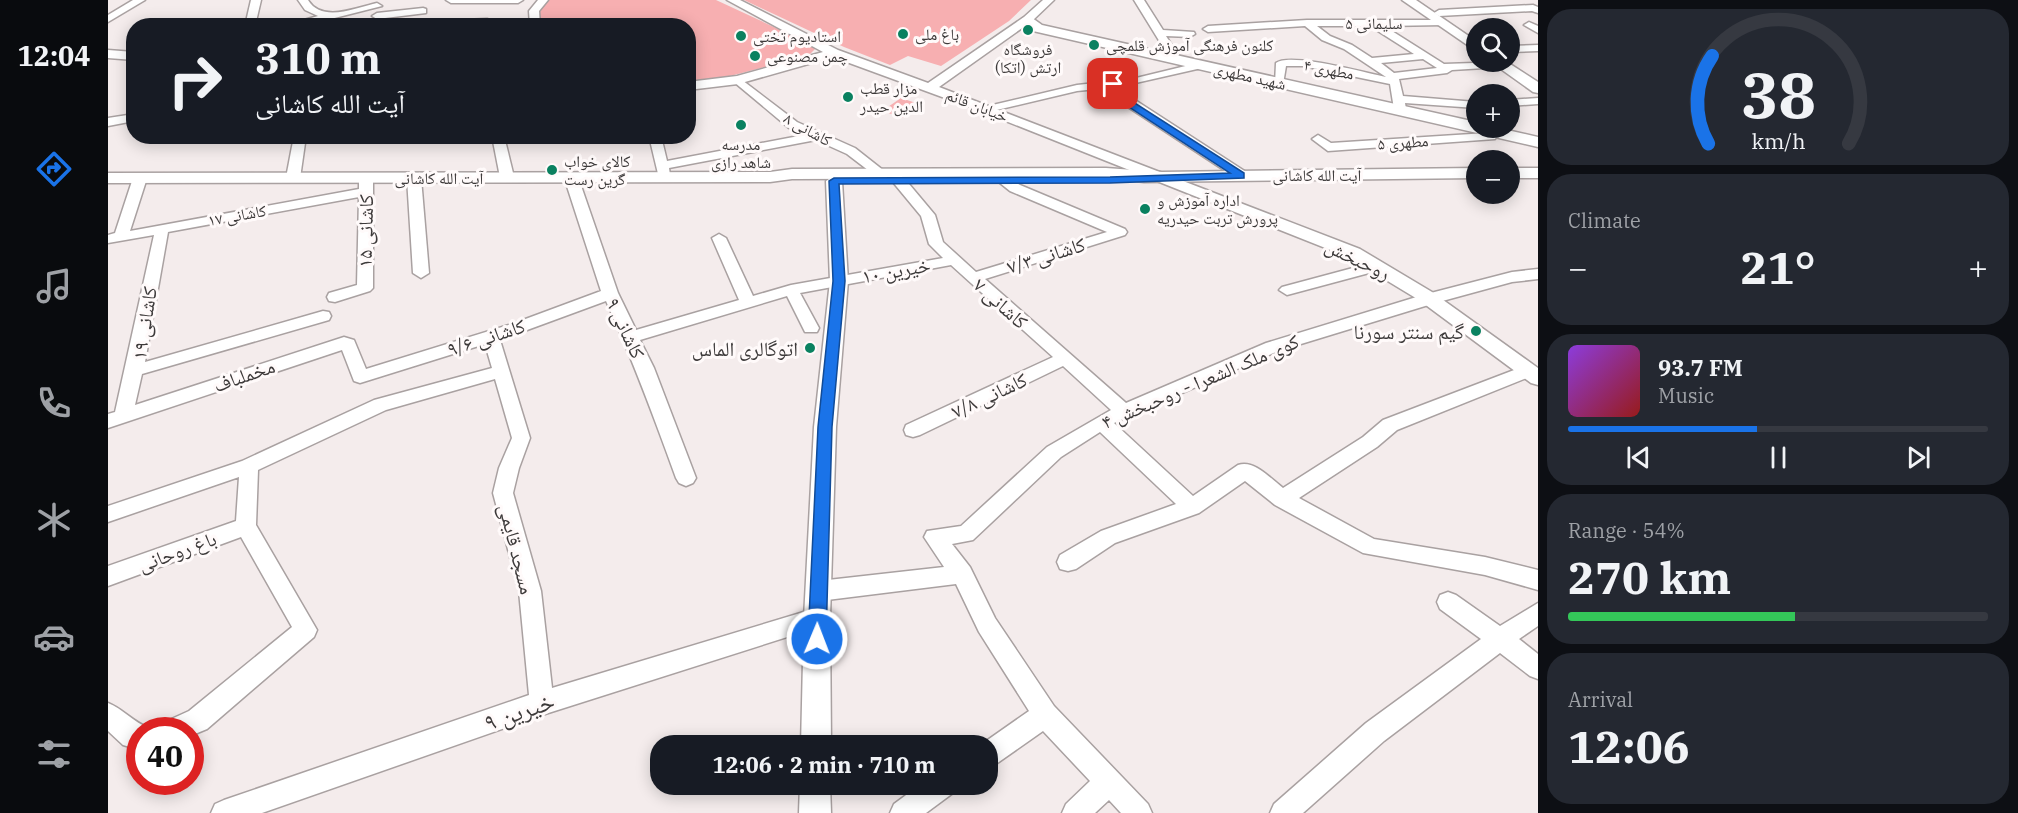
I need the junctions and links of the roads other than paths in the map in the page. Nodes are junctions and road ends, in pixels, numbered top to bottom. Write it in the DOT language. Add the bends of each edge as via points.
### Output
graph roads {
  1 [pos="140,0"];
  2 [pos="303,0"];
  3 [pos="451,0"];
  4 [pos="464,0"];
  5 [pos="518,0"];
  6 [pos="543,0"];
  7 [pos="732,0"];
  8 [pos="1043,0"];
  9 [pos="1049,0"];
  10 [pos="1139,0"];
  11 [pos="1408,0"];
  12 [pos="255,2"];
  13 [pos="1538,10"];
  14 [pos="378,12"];
  15 [pos="327,17"];
  16 [pos="252,18"];
  17 [pos="323,18"];
  18 [pos="418,18"];
  19 [pos="464,18"];
  20 [pos="534,18"];
  21 [pos="1440,18"];
  22 [pos="108,19"];
  23 [pos="1029,23"];
  24 [pos="1307,23"];
  25 [pos="1374,24"];
  26 [pos="1208,29"];
  27 [pos="1160,33"];
  28 [pos="1190,34"];
  29 [pos="1466,39"];
  30 [pos="1538,48"];
  31 [pos="1520,49"];
  32 [pos="834,53"];
  33 [pos="108,54"];
  34 [pos="126,55"];
  35 [pos="1423,56"];
  36 [pos="1174,58"];
  37 [pos="1370,61"];
  38 [pos="1202,64"];
  39 [pos="1466,65"];
  40 [pos="1442,67"];
  41 [pos="957,68"];
  42 [pos="1512,72"];
  43 [pos="901,77"];
  44 [pos="738,80"];
  45 [pos="1394,80"];
  46 [pos="1279,82"];
  47 [pos="1113,84"];
  48 [pos="696,85"];
  49 [pos="930,87"];
  50 [pos="1538,89"];
  51 [pos="1538,101"];
  52 [pos="1520,102"];
  53 [pos="1399,104"];
  54 [pos="1466,105"];
  55 [pos="988,109"];
  56 [pos="126,119"];
  57 [pos="108,122"];
  58 [pos="1466,124"];
  59 [pos="1466,132"];
  60 [pos="816,136"];
  61 [pos="1520,138"];
  62 [pos="1318,139"];
  63 [pos="1538,142"];
  64 [pos="299,144"];
  65 [pos="500,144"];
  66 [pos="657,144"];
  67 [pos="718,156"];
  68 [pos="663,171"];
  69 [pos="1466,173"];
  70 [pos="1520,173"];
  71 [pos="1538,173"];
  72 [pos="882,174"];
  73 [pos="1158,176"];
  74 [pos="1241,176"];
  75 [pos="507,177"];
  76 [pos="571,177"];
  77 [pos="731,177"];
  78 [pos="770,177"];
  79 [pos="108,178"];
  80 [pos="140,178"];
  81 [pos="293,178"];
  82 [pos="414,178"];
  83 [pos="1002,179"];
  84 [pos="899,180"];
  85 [pos="834,181"];
  86 [pos="366,185"];
  87 [pos="162,229"];
  88 [pos="114,238"];
  89 [pos="719,238"];
  90 [pos="954,260"];
  91 [pos="1379,266"];
  92 [pos="422,273"];
  93 [pos="1538,274"];
  94 [pos="972,278"];
  95 [pos="839,281"];
  96 [pos="791,290"];
  97 [pos="1287,290"];
  98 [pos="610,292"];
  99 [pos="335,297"];
  100 [pos="1429,299"];
  101 [pos="747,301"];
  102 [pos="323,316"];
  103 [pos="811,327"];
  104 [pos="491,336"];
  105 [pos="629,338"];
  106 [pos="1064,359"];
  107 [pos="136,370"];
  108 [pos="501,371"];
  109 [pos="1533,374"];
  110 [pos="360,376"];
  111 [pos="1124,411"];
  112 [pos="115,419"];
  113 [pos="1101,422"];
  114 [pos="913,430"];
  115 [pos="249,466"];
  116 [pos="686,478"];
  117 [pos="1282,499"];
  118 [pos="1192,507"];
  119 [pos="108,514"];
  120 [pos="246,526"];
  121 [pos="1068,562"];
  122 [pos="962,574"];
  123 [pos="108,576"];
  124 [pos="1538,580"];
  125 [pos="1448,602"];
  126 [pos="818,605"];
  127 [pos="1538,613"];
  128 [pos="1500,639"];
  129 [pos="1538,668"];
  130 [pos="542,703"];
  131 [pos="108,715"];
  132 [pos="1045,715"];
  133 [pos="202,717"];
  134 [pos="126,731"];
  135 [pos="816,735"];
  136 [pos="998,747"];
  137 [pos="1109,782"];
  138 [pos="815,795"];
  139 [pos="928,795"];
  140 [pos="1292,805"];
  141 [pos="224,813"];
  142 [pos="815,813"];
  143 [pos="903,813"];
  144 [pos="1075,813"];
  145 [pos="1139,813"];
  1 -- 22 [label="street"];
  2 -- 15 [label="street" via="308,8"];
  3 -- 4 [label="street"];
  4 -- 5 [label="street"];
  4 -- 19 [label="street"];
  6 -- 20 [label="street" via="534,11"];
  7 -- 32 [label="street, خیابان قائم"];
  8 -- 23 [label="street" via="1024,18"];
  9 -- 23 [label="street"];
  10 -- 27 [label="street"];
  11 -- 21 [label="main road"];
  12 -- 16 [label="street"];
  13 -- 21 [label="street, سلیمانی ۵"];
  14 -- 15 [label="street"];
  14 -- 18 [label="street" via="426,8"];
  15 -- 17 [label="street"];
  21 -- 25 [label="street, سلیمانی ۵"];
  21 -- 29 [label="main road"];
  23 -- 36 [label="main road, شهید مطهری"];
  23 -- 41 [label="street"];
  24 -- 25 [label="street, سلیمانی ۵"];
  24 -- 26 [label="street, سلیمانی ۵"];
  24 -- 37 [label="street" via="1326,38"];
  25 -- 35 [label="street"];
  27 -- 28 [label="street"];
  27 -- 36 [label="street"];
  30 -- 31 [label="street"];
  32 -- 43 [label="street, خیابان قائم"];
  32 -- 44 [label="street"];
  33 -- 34 [label="street"];
  35 -- 37 [label="street"];
  35 -- 40 [label="street"];
  36 -- 38 [label="main road, شهید مطهری"];
  37 -- 45 [label="street"];
  38 -- 46 [label="main road, شهید مطهری"];
  38 -- 47 [label="street"];
  39 -- 40 [label="street"];
  40 -- 45 [label="street" via="1447,70"];
  41 -- 43 [label="street" via="927,77"];
  41 -- 49 [label="street"];
  42 -- 50 [label="main road"];
  43 -- 49 [label="street, خیابان قائم"];
  44 -- 48 [label="street"];
  44 -- 60 [label="street, کاشانی ۸" via="794,125"];
  45 -- 46 [label="street, مطهری ۴" via="1303,63 1281,63"];
  45 -- 53 [label="street"];
  46 -- 53 [label="main road, شهید مطهری"];
  47 -- 55 [label="street" via="1077,88"];
  47 -- 74 [label="street" via="1115,94"];
  49 -- 55 [label="street, خیابان قائم"];
  51 -- 52 [label="street"];
  53 -- 54 [label="street"];
  53 -- 58 [label="main road, شهید مطهری"];
  55 -- 73 [label="street, خیابان قائم"];
  56 -- 57 [label="street"];
  59 -- 62 [label="street, مطهری ۵" via="1328,147"];
  60 -- 67 [label="street"];
  60 -- 72 [label="street, کاشانی ۸" via="850,151"];
  61 -- 63 [label="main road, شهید مطهری"];
  64 -- 81 [label="street"];
  65 -- 75 [label="street"];
  66 -- 68 [label="street"];
  67 -- 68 [label="street"];
  67 -- 77 [label="street"];
  68 -- 76 [label="main road, آیت الله کاشانی"];
  68 -- 77 [label="main road, آیت الله کاشانی"];
  69 -- 74 [label="main road, آیت الله کاشانی"];
  70 -- 71 [label="main road"];
  72 -- 73 [label="main road, آیت الله کاشانی"];
  72 -- 78 [label="main road, آیت الله کاشانی"];
  73 -- 74 [label="main road, آیت الله کاشانی"];
  73 -- 83 [label="main road, آیت الله کاشانی" via="1110,180"];
  73 -- 91 [label="street, روحبخش"];
  75 -- 76 [label="main road, آیت الله کاشانی"];
  75 -- 82 [label="main road, آیت الله کاشانی"];
  76 -- 98 [label="street, کاشانی ۹"];
  77 -- 78 [label="main road, آیت الله کاشانی"];
  78 -- 85 [label="main road, آیت الله کاشانی"];
  79 -- 80 [label="main road, آیت الله کاشانی"];
  80 -- 81 [label="main road, آیت الله کاشانی"];
  80 -- 88 [label="street"];
  81 -- 86 [label="main road, آیت الله کاشانی"];
  82 -- 86 [label="main road, آیت الله کاشانی"];
  82 -- 92 [label="street"];
  83 -- 84 [label="main road, آیت الله کاشانی"];
  83 -- 94 [label="street, کاشانی ۷/۳" via="1120,232"];
  84 -- 85 [label="main road, آیت الله کاشانی"];
  84 -- 90 [label="street, کاشانی ۷" via="928,215 936,244"];
  85 -- 95 [label="street"];
  86 -- 87 [label="street, کاشانی ۱۷"];
  86 -- 99 [label="street, کاشانی ۱۵" via="365,288"];
  87 -- 88 [label="street, کاشانی ۱۷"];
  87 -- 107 [label="street, کاشانی ۱۹"];
  89 -- 101 [label="street"];
  90 -- 94 [label="street, کاشانی ۷"];
  90 -- 95 [label="street, خیرین ۱۰"];
  91 -- 97 [label="street"];
  91 -- 100 [label="street, روحبخش"];
  93 -- 100 [label="street, کوی ملک الشعرا - روحبخش ۴"];
  94 -- 106 [label="street, کاشانی ۷"];
  95 -- 96 [label="street, خیرین ۱۰"];
  95 -- 126 [label="street" via="825,427"];
  96 -- 101 [label="street, خیرین ۱۰"];
  96 -- 103 [label="street"];
  98 -- 104 [label="street, کاشانی ۹/۶"];
  98 -- 105 [label="street, کاشانی ۹"];
  100 -- 109 [label="street, روحبخش"];
  100 -- 111 [label="street, کوی ملک الشعرا - روحبخش ۴" via="1272,347"];
  101 -- 105 [label="street, خیرین ۱۰"];
  102 -- 107 [label="street"];
  104 -- 108 [label="street, مسجد قایمی"];
  104 -- 110 [label="street, کاشانی ۹/۶"];
  105 -- 116 [label="street, کاشانی ۹" via="652,386"];
  106 -- 111 [label="street, کاشانی ۷"];
  106 -- 114 [label="street, کاشانی ۷/۸"];
  107 -- 112 [label="street, کاشانی ۱۹"];
  108 -- 115 [label="street" via="380,405"];
  108 -- 130 [label="street, مسجد قایمی" via="521,438 503,493 530,591"];
  109 -- 117 [label="street" via="1390,425"];
  110 -- 112 [label="street, مخملباف" via="348,344 344,343"];
  111 -- 113 [label="street, کوی ملک الشعرا - روحبخش ۴"];
  113 -- 118 [label="street"];
  113 -- 122 [label="street, کوی ملک الشعرا - روحبخش ۴" via="1054,452 966,534 934,537"];
  115 -- 119 [label="street"];
  115 -- 120 [label="street"];
  117 -- 118 [label="street" via="1245,470"];
  117 -- 124 [label="street" via="1370,547 1485,566"];
  118 -- 121 [label="street" via="1108,537"];
  120 -- 123 [label="street, باغ روحانی"];
  120 -- 133 [label="street" via="306,630"];
  122 -- 126 [label="street, خیرین ۹"];
  122 -- 132 [label="street" via="987,625"];
  125 -- 128 [label="street"];
  126 -- 130 [label="street, خیرین ۹"];
  126 -- 135 [label="street"];
  127 -- 128 [label="street"];
  128 -- 129 [label="street"];
  128 -- 140 [label="street" via="1375,732"];
  130 -- 141 [label="street, خیرین ۹"];
  131 -- 134 [label="street"];
  132 -- 136 [label="street"];
  132 -- 137 [label="street"];
  137 -- 144 [label="street"];
  137 -- 145 [label="street"];
  138 -- 142 [label="street"];
  139 -- 143 [label="street"];
}
